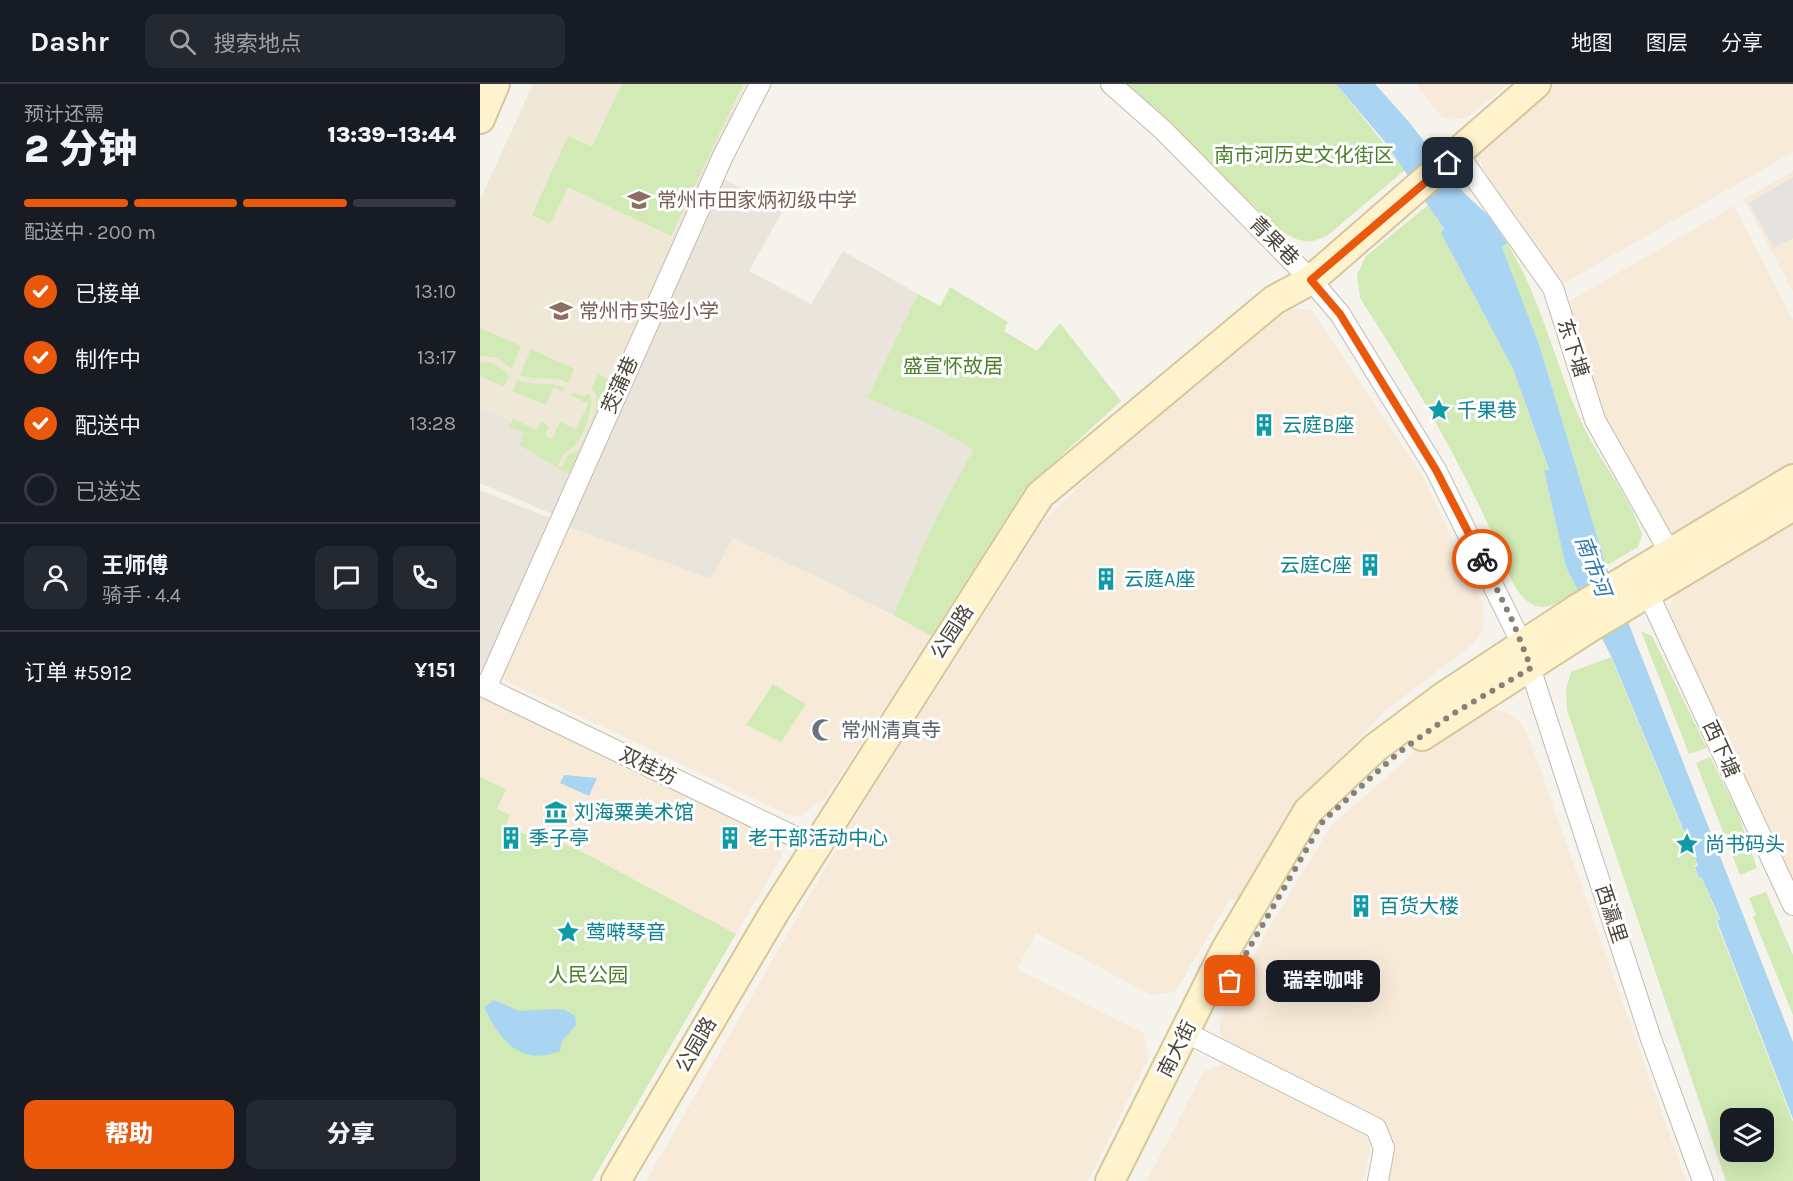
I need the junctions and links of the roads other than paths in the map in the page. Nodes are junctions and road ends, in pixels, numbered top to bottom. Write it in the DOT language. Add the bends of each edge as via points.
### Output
graph roads {
  1 [pos="495,84"];
  2 [pos="760,84"];
  3 [pos="1111,84"];
  4 [pos="1536,84"];
  5 [pos="480,119"];
  6 [pos="1453,158"];
  7 [pos="1311,280"];
  8 [pos="1793,479"];
  9 [pos="1793,506"];
  10 [pos="1670,553"];
  11 [pos="1633,593"];
  12 [pos="1527,657"];
  13 [pos="483,687"];
  14 [pos="816,847"];
  15 [pos="1792,897"];
  16 [pos="1193,1036"];
  17 [pos="616,1181"];
  18 [pos="1110,1181"];
  19 [pos="1130,1181"];
  20 [pos="1378,1181"];
  21 [pos="1703,1181"];
  1 -- 5 [label="street"];
  2 -- 13 [label="street, 茭蒲巷" via="723,156"];
  3 -- 7 [label="street, 青果巷" via="1163,130"];
  4 -- 6 [label="street"];
  6 -- 7 [label="street, 公园路"];
  6 -- 10 [label="street, 东下塘" via="1553,288 1595,420"];
  7 -- 12 [label="street, 青果巷" via="1340,314 1436,470"];
  7 -- 14 [label="street, 公园路" via="1274,300 1040,495"];
  8 -- 10 [label="street"];
  9 -- 11 [label="street"];
  10 -- 11 [label="street"];
  11 -- 12 [label="street, 南大街" via="1583,618"];
  11 -- 15 [label="street, 西下塘"];
  12 -- 16 [label="street, 南大街" via="1398,753 1323,821"];
  12 -- 21 [label="street, 西瀛里" via="1651,1039"];
  13 -- 14 [label="street, 双桂坊"];
  14 -- 17 [label="street, 公园路"];
  16 -- 18 [label="street, 南大街"];
  16 -- 19 [label="street, 南大街"];
  16 -- 20 [label="street" via="1376,1128 1384,1148"];
}
